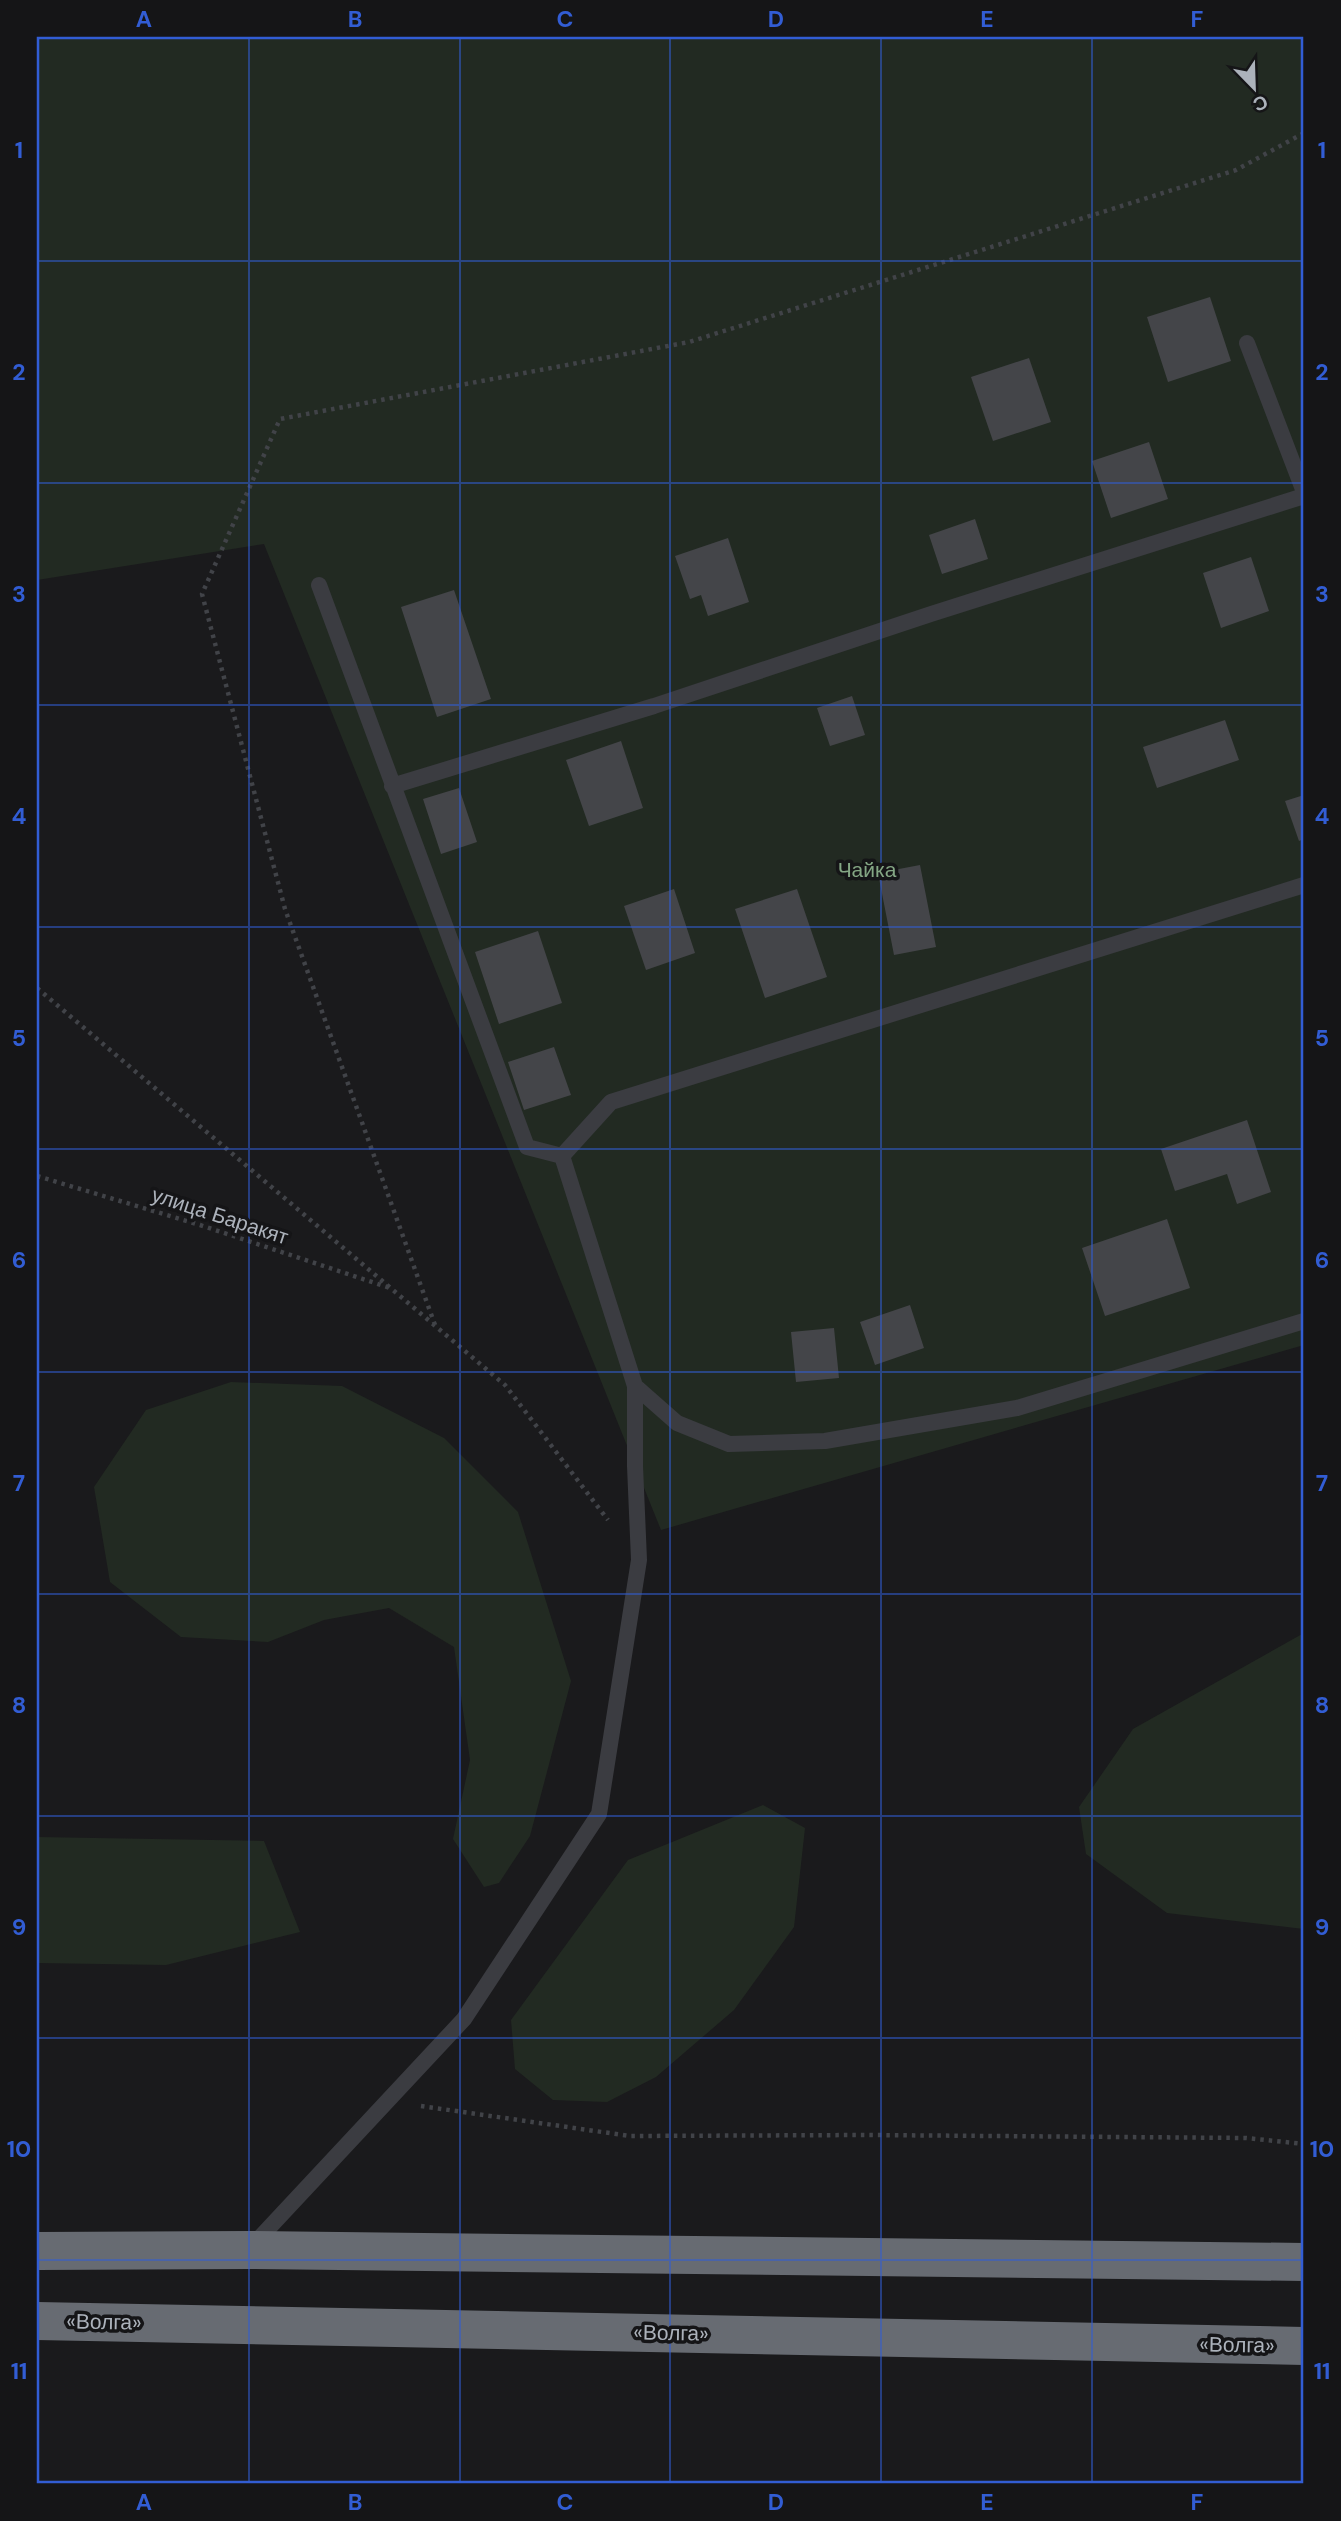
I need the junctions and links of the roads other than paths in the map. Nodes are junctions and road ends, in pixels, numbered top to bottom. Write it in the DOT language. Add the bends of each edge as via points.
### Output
graph roads {
  1 [pos="1247,343"];
  2 [pos="1304,494"];
  3 [pos="318,585"];
  4 [pos="392,786"];
  5 [pos="1304,885"];
  6 [pos="562,1156"];
  7 [pos="1304,1321"];
  8 [pos="635,1386"];
  9 [pos="37,2250"];
  10 [pos="248,2250"];
  11 [pos="1304,2262"];
  12 [pos="37,2321"];
  13 [pos="1304,2346"];
  1 -- 2 [label="lane"];
  2 -- 4 [label="lane" via="654,706"];
  3 -- 4 [label="lane"];
  4 -- 6 [label="lane" via="527,1147"];
  5 -- 6 [label="lane" via="611,1102"];
  6 -- 8 [label="lane"];
  7 -- 8 [label="lane" via="1017,1408 825,1441 729,1444 677,1423"];
  8 -- 10 [label="lane" via="639,1560 599,1814 464,2019"];
  9 -- 10 [label="highway"];
  10 -- 11 [label="highway"];
  12 -- 13 [label="highway, «Волга»"];
}
